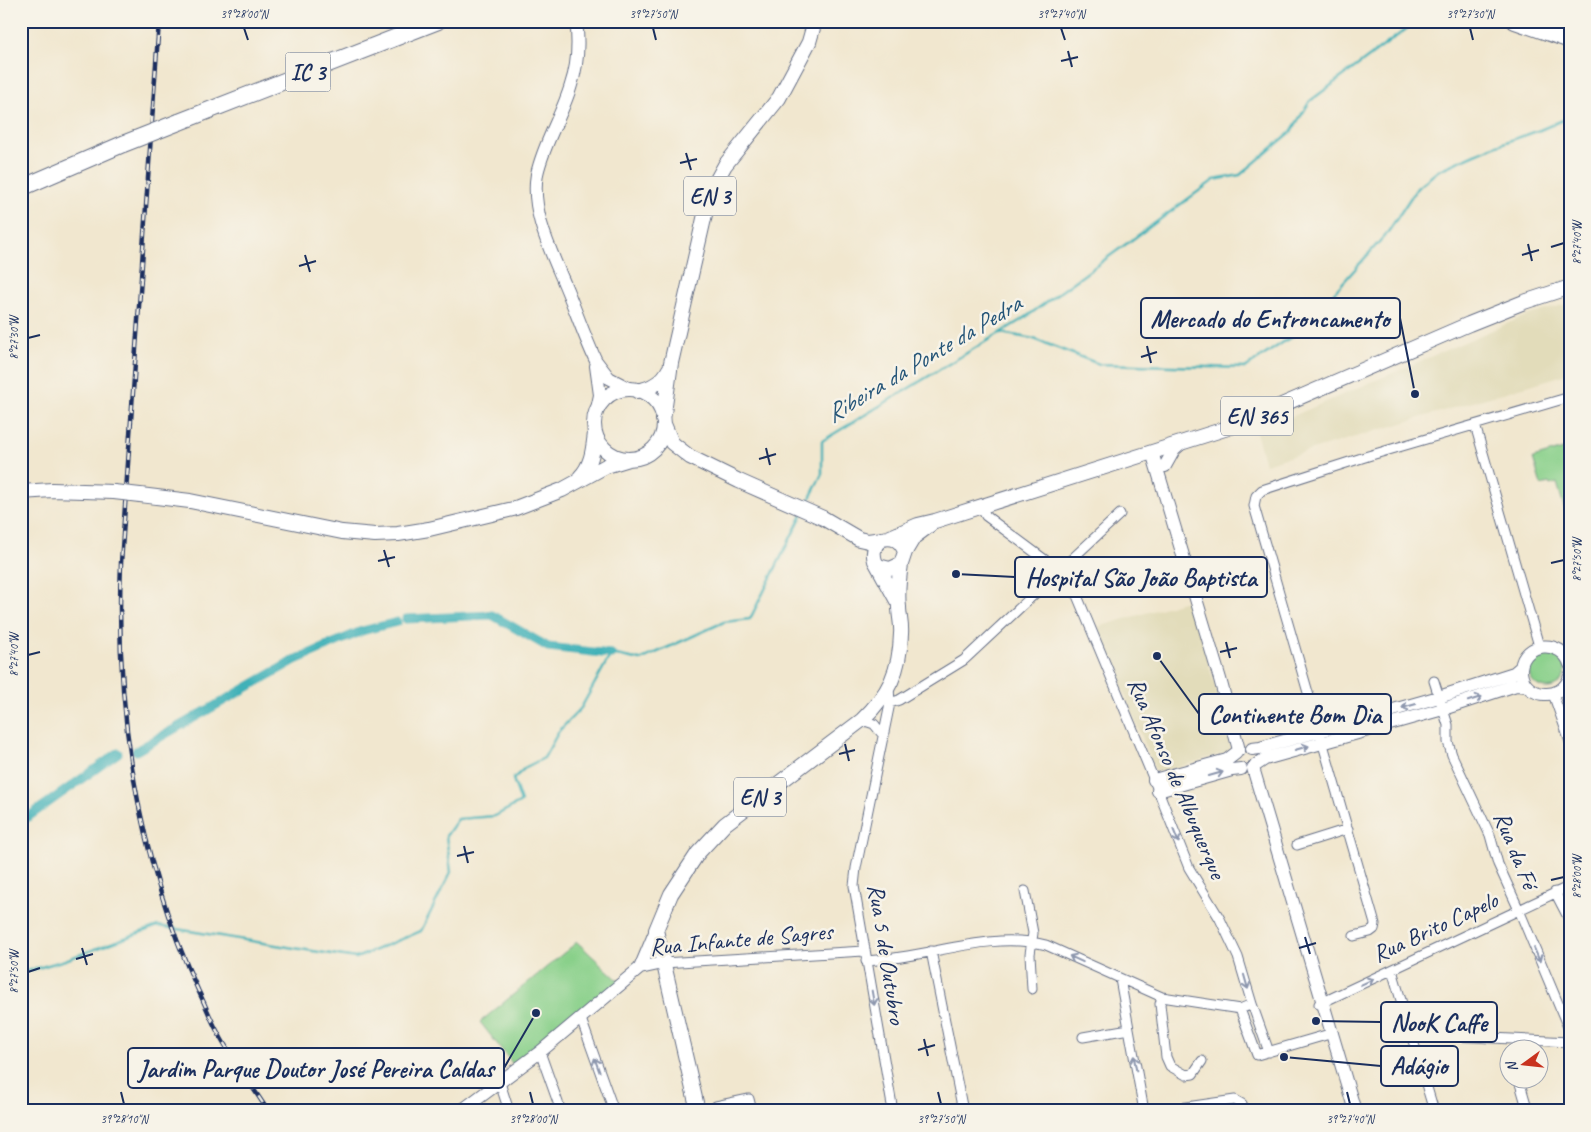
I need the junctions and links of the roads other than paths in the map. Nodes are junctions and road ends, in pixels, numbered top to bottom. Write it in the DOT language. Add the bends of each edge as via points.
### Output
graph roads {
  1 [pos="438,21"];
  2 [pos="576,21"];
  3 [pos="809,21"];
  4 [pos="815,21"];
  5 [pos="1516,21"];
  6 [pos="1570,40"];
  7 [pos="802,54"];
  8 [pos="21,188"];
  9 [pos="1570,287"];
  10 [pos="592,354"];
  11 [pos="672,363"];
  12 [pos="634,390"];
  13 [pos="1570,397"];
  14 [pos="597,409"];
  15 [pos="663,422"];
  16 [pos="1475,425"];
  17 [pos="595,432"];
  18 [pos="1183,442"];
  19 [pos="1157,450"];
  20 [pos="644,456"];
  21 [pos="690,457"];
  22 [pos="628,459"];
  23 [pos="1135,459"];
  24 [pos="1161,469"];
  25 [pos="572,484"];
  26 [pos="21,492"];
  27 [pos="981,506"];
  28 [pos="1120,514"];
  29 [pos="821,520"];
  30 [pos="935,521"];
  31 [pos="885,538"];
  32 [pos="903,558"];
  33 [pos="877,563"];
  34 [pos="1060,571"];
  35 [pos="898,605"];
  36 [pos="1539,646"];
  37 [pos="1568,658"];
  38 [pos="1522,668"];
  39 [pos="1570,676"];
  40 [pos="1434,681"];
  41 [pos="1527,686"];
  42 [pos="889,687"];
  43 [pos="1553,694"];
  44 [pos="890,703"];
  45 [pos="1441,703"];
  46 [pos="862,720"];
  47 [pos="884,736"];
  48 [pos="1321,737"];
  49 [pos="1570,742"];
  50 [pos="1243,750"];
  51 [pos="1249,768"];
  52 [pos="1156,785"];
  53 [pos="1348,829"];
  54 [pos="1297,845"];
  55 [pos="1570,886"];
  56 [pos="1026,891"];
  57 [pos="1555,892"];
  58 [pos="1519,910"];
  59 [pos="1570,921"];
  60 [pos="656,930"];
  61 [pos="1354,936"];
  62 [pos="1031,941"];
  63 [pos="864,950"];
  64 [pos="931,951"];
  65 [pos="866,961"];
  66 [pos="663,963"];
  67 [pos="640,968"];
  68 [pos="1392,970"];
  69 [pos="1120,979"];
  70 [pos="1032,989"];
  71 [pos="1162,997"];
  72 [pos="1252,1004"];
  73 [pos="1320,1004"];
  74 [pos="1240,1008"];
  75 [pos="581,1019"];
  76 [pos="1129,1029"];
  77 [pos="1570,1032"];
  78 [pos="1329,1034"];
  79 [pos="1411,1034"];
  80 [pos="1083,1037"];
  81 [pos="1507,1039"];
  82 [pos="1570,1042"];
  83 [pos="540,1052"];
  84 [pos="1269,1052"];
  85 [pos="1202,1061"];
  86 [pos="500,1083"];
  87 [pos="1522,1090"];
  88 [pos="462,1111"];
  89 [pos="509,1111"];
  90 [pos="561,1111"];
  91 [pos="614,1111"];
  92 [pos="698,1111"];
  93 [pos="717,1111"];
  94 [pos="752,1111"];
  95 [pos="893,1111"];
  96 [pos="963,1111"];
  97 [pos="1144,1111"];
  98 [pos="1159,1111"];
  99 [pos="1245,1111"];
  100 [pos="1348,1111"];
  101 [pos="1355,1111"];
  102 [pos="1434,1111"];
  103 [pos="1528,1111"];
  1 -- 8 [label="highway, IC 3, bridge" via="123,144"];
  2 -- 10 [label="street" via="578,47 574,76 544,150 536,195 547,239"];
  3 -- 7 [label="main road, EN 3"];
  4 -- 7 [label="main road, EN 3"];
  5 -- 6 [label="highway"];
  7 -- 11 [label="main road, EN 3" via="779,98 725,166 714,185"];
  9 -- 18 [label="main road, EN 365" via="1469,324 1231,427"];
  10 -- 12 [label="street" via="609,378"];
  10 -- 14 [label="street" via="599,376"];
  11 -- 12 [label="main road, EN 3" via="658,383"];
  11 -- 15 [label="main road, EN 3"];
  12 -- 14 [label="main road, EN 3" via="611,394"];
  12 -- 15 [label="main road, EN 3" via="648,395 656,403"];
  13 -- 16 [label="street"];
  14 -- 17 [label="main road"];
  15 -- 20 [label="main road, EN 3" via="658,442"];
  15 -- 21 [label="main road, EN 3" via="672,443"];
  16 -- 36 [label="street"];
  16 -- 48 [label="street" via="1262,490 1256,496 1254,506"];
  17 -- 22 [label="main road" via="598,442 607,452"];
  17 -- 25 [label="main road" via="588,466"];
  18 -- 19 [label="main road, EN 365"];
  18 -- 24 [label="street"];
  19 -- 23 [label="main road, EN 365"];
  19 -- 24 [label="street"];
  20 -- 21 [label="main road, EN 3" via="668,452"];
  20 -- 22 [label="main road, EN 3"];
  21 -- 29 [label="main road, EN 3"];
  22 -- 25 [label="main road" via="606,466"];
  23 -- 24 [label="street"];
  23 -- 27 [label="main road, EN 365"];
  24 -- 50 [label="street"];
  25 -- 26 [label="main road, bridge" via="531,503 498,513 415,532 385,535 342,532 190,501 114,492"];
  27 -- 30 [label="main road, EN 365"];
  27 -- 34 [label="street, Rua Afonso de Albuquerque" via="986,516"];
  28 -- 34 [label="street"];
  29 -- 31 [label="main road, EN 3" via="859,539"];
  29 -- 33 [label="main road, EN 3"];
  30 -- 31 [label="main road, EN 365"];
  30 -- 32 [label="main road, EN 365" via="914,537"];
  31 -- 32 [label="main road" via="903,546"];
  31 -- 33 [label="main road" via="874,548"];
  32 -- 33 [label="main road" via="890,570"];
  32 -- 35 [label="main road, EN 3"];
  33 -- 35 [label="main road, EN 3"];
  34 -- 44 [label="street" via="964,660"];
  34 -- 52 [label="street, Rua Afonso de Albuquerque" via="1073,586"];
  35 -- 42 [label="main road, EN 3" via="901,632 899,660"];
  36 -- 37 [label="street" via="1553,647"];
  36 -- 38 [label="street" via="1527,654"];
  38 -- 41 [label="street"];
  38 -- 45 [label="street"];
  39 -- 43 [label="street" via="1565,686"];
  40 -- 45 [label="street, Rua da Fé"];
  41 -- 43 [label="street" via="1539,694"];
  45 -- 41 [label="street, one-way" via="1516,685"];
  42 -- 44 [label="street, Rua 5 de Outubro"];
  42 -- 46 [label="main road, EN 3"];
  43 -- 49 [label="street"];
  44 -- 47 [label="street, Rua 5 de Outubro"];
  45 -- 48 [label="street"];
  45 -- 58 [label="street, Rua da Fé" via="1452,755 1490,835 1498,864"];
  46 -- 47 [label="street" via="874,724"];
  46 -- 60 [label="main road, EN 3" via="725,824 698,853 676,886"];
  47 -- 63 [label="street, Rua 5 de Outubro" via="854,886"];
  48 -- 50 [label="street"];
  51 -- 48 [label="street, one-way"];
  48 -- 53 [label="street"];
  50 -- 51 [label="street" via="1236,764"];
  50 -- 51 [label="street" via="1256,754"];
  50 -- 52 [label="street" via="1227,760"];
  52 -- 51 [label="street, one-way"];
  51 -- 73 [label="street"];
  52 -- 72 [label="street, Rua Afonso de Albuquerque, one-way" via="1189,868 1220,918 1238,957"];
  53 -- 54 [label="street"];
  53 -- 61 [label="street" via="1374,924 1370,932"];
  55 -- 57 [label="street, Rua Brito Capelo"];
  56 -- 62 [label="street" via="1033,933"];
  57 -- 58 [label="street, Rua Brito Capelo"];
  57 -- 59 [label="street"];
  58 -- 68 [label="street, Rua Brito Capelo"];
  58 -- 77 [label="street, Rua da Fé, one-way"];
  60 -- 66 [label="main road"];
  60 -- 67 [label="street"];
  62 -- 64 [label="street" via="976,943"];
  69 -- 62 [label="street, one-way"];
  62 -- 70 [label="street"];
  63 -- 65 [label="street, Rua 5 de Outubro"];
  63 -- 66 [label="street, Rua Infante de Sagres"];
  64 -- 65 [label="street"];
  64 -- 96 [label="street"];
  65 -- 95 [label="street, Rua 5 de Outubro, one-way"];
  66 -- 67 [label="street, Rua Infante de Sagres"];
  66 -- 92 [label="main road"];
  67 -- 75 [label="street, Rua Infante de Sagres"];
  73 -- 68 [label="street, Rua Brito Capelo, one-way"];
  68 -- 79 [label="street"];
  69 -- 71 [label="street"];
  69 -- 76 [label="street"];
  71 -- 74 [label="street"];
  71 -- 85 [label="street" via="1166,1057 1170,1066 1186,1075 1192,1074"];
  72 -- 74 [label="street"];
  72 -- 84 [label="street, Rua Afonso de Albuquerque"];
  73 -- 78 [label="street"];
  74 -- 84 [label="street" via="1257,1055"];
  75 -- 83 [label="street, Rua Infante de Sagres"];
  91 -- 75 [label="street, one-way"];
  76 -- 80 [label="street"];
  97 -- 76 [label="street, one-way"];
  78 -- 84 [label="street"];
  78 -- 100 [label="street"];
  78 -- 101 [label="street"];
  79 -- 81 [label="street"];
  79 -- 102 [label="street"];
  81 -- 82 [label="street"];
  83 -- 86 [label="street, Rua Infante de Sagres"];
  83 -- 90 [label="street"];
  86 -- 88 [label="street, Rua Infante de Sagres"];
  86 -- 89 [label="street"];
  87 -- 103 [label="street"];
  93 -- 94 [label="street" via="716,1106 749,1099"];
  98 -- 99 [label="street" via="1235,1100"];
}
